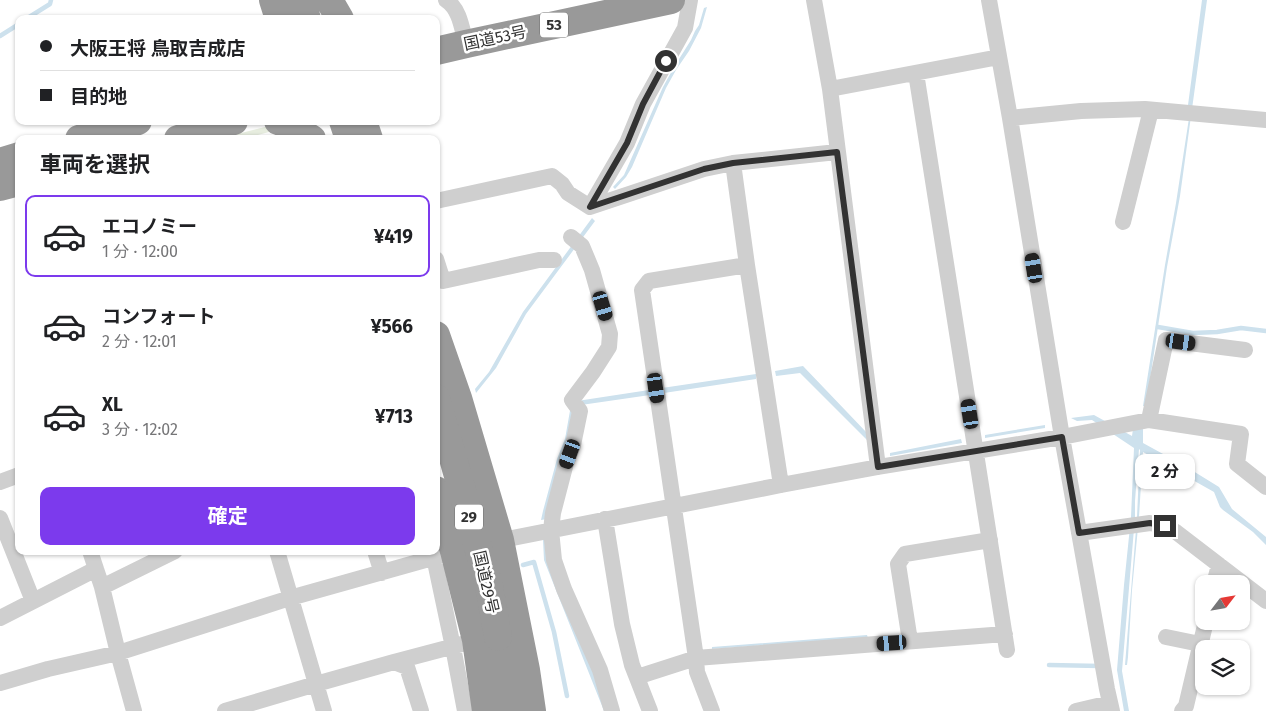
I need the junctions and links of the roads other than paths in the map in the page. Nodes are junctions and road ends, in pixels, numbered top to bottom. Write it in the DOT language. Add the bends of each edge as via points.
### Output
graph roads {
  1 [pos="273,0"];
  2 [pos="300,0"];
  3 [pos="312,0"];
  4 [pos="329,0"];
  5 [pos="446,0"];
  6 [pos="671,0"];
  7 [pos="690,0"];
  8 [pos="814,0"];
  9 [pos="989,0"];
  10 [pos="278,15"];
  11 [pos="306,15"];
  12 [pos="318,15"];
  13 [pos="333,15"];
  14 [pos="338,15"];
  15 [pos="530,30"];
  16 [pos="466,44"];
  17 [pos="440,50"];
  18 [pos="999,57"];
  19 [pos="440,61"];
  20 [pos="916,73"];
  21 [pos="830,89"];
  22 [pos="1151,110"];
  23 [pos="1010,118"];
  24 [pos="1266,120"];
  25 [pos="125,125"];
  26 [pos="222,125"];
  27 [pos="288,125"];
  28 [pos="92,135"];
  29 [pos="190,135"];
  30 [pos="306,135"];
  31 [pos="837,152"];
  32 [pos="15,157"];
  33 [pos="0,162"];
  34 [pos="733,163"];
  35 [pos="15,183"];
  36 [pos="0,187"];
  37 [pos="440,200"];
  38 [pos="590,207"];
  39 [pos="1123,222"];
  40 [pos="571,237"];
  41 [pos="554,260"];
  42 [pos="747,265"];
  43 [pos="440,271"];
  44 [pos="440,346"];
  45 [pos="1245,350"];
  46 [pos="440,412"];
  47 [pos="1149,420"];
  48 [pos="1062,437"];
  49 [pos="976,452"];
  50 [pos="878,467"];
  51 [pos="15,476"];
  52 [pos="0,482"];
  53 [pos="781,485"];
  54 [pos="1266,487"];
  55 [pos="674,506"];
  56 [pos="0,518"];
  57 [pos="605,519"];
  58 [pos="551,530"];
  59 [pos="1079,533"];
  60 [pos="440,540"];
  61 [pos="500,540"];
  62 [pos="990,540"];
  63 [pos="441,553"];
  64 [pos="91,555"];
  65 [pos="167,555"];
  66 [pos="278,555"];
  67 [pos="376,555"];
  68 [pos="435,555"];
  69 [pos="1219,565"];
  70 [pos="96,569"];
  71 [pos="382,573"];
  72 [pos="1216,575"];
  73 [pos="102,587"];
  74 [pos="290,598"];
  75 [pos="33,601"];
  76 [pos="1266,601"];
  77 [pos="0,618"];
  78 [pos="1166,637"];
  79 [pos="476,641"];
  80 [pos="910,641"];
  81 [pos="1195,643"];
  82 [pos="118,653"];
  83 [pos="696,658"];
  84 [pos="394,662"];
  85 [pos="1195,666"];
  86 [pos="636,677"];
  87 [pos="0,683"];
  88 [pos="316,684"];
  89 [pos="1111,707"];
  90 [pos="233,710"];
  91 [pos="134,711"];
  92 [pos="324,711"];
  93 [pos="421,711"];
  94 [pos="465,711"];
  95 [pos="486,711"];
  96 [pos="510,711"];
  97 [pos="532,711"];
  98 [pos="612,711"];
  99 [pos="650,711"];
  100 [pos="712,711"];
  101 [pos="1076,711"];
  102 [pos="1182,711"];
  1 -- 10 [label="highway"];
  2 -- 11 [label="highway"];
  3 -- 12 [label="highway"];
  4 -- 13 [label="highway"];
  4 -- 14 [label="highway"];
  5 -- 16 [label="street" via="457,13"];
  6 -- 15 [label="highway, 国道53号 / 53"];
  7 -- 38 [label="street" via="684,28 643,104 627,143"];
  8 -- 21 [label="street"];
  9 -- 18 [label="street"];
  15 -- 16 [label="highway, 国道53号 / 53"];
  15 -- 19 [label="highway"];
  16 -- 17 [label="highway, 国道53号 / 53"];
  18 -- 20 [label="street"];
  18 -- 23 [label="street"];
  20 -- 21 [label="street"];
  20 -- 49 [label="street"];
  21 -- 31 [label="street"];
  22 -- 23 [label="street"];
  22 -- 24 [label="street"];
  22 -- 39 [label="street"];
  23 -- 48 [label="street"];
  25 -- 28 [label="highway"];
  26 -- 29 [label="highway"];
  27 -- 30 [label="highway"];
  31 -- 34 [label="street"];
  31 -- 50 [label="street"];
  32 -- 33 [label="highway"];
  34 -- 38 [label="street" via="704,169"];
  34 -- 42 [label="street"];
  35 -- 36 [label="highway"];
  37 -- 38 [label="street" via="552,176 568,193"];
  40 -- 58 [label="street" via="582,246 592,270 610,334 609,347 572,400 580,411"];
  41 -- 43 [label="street" via="539,260 443,281"];
  42 -- 53 [label="street"];
  42 -- 55 [label="street" via="649,281 642,290"];
  44 -- 61 [label="highway"];
  45 -- 47 [label="street" via="1166,340"];
  46 -- 79 [label="highway, 国道29号 / 29, bridge" via="489,586"];
  47 -- 48 [label="street"];
  47 -- 54 [label="street" via="1242,434 1237,464"];
  48 -- 49 [label="street"];
  48 -- 59 [label="street"];
  49 -- 50 [label="street"];
  49 -- 62 [label="street"];
  50 -- 53 [label="street"];
  51 -- 52 [label="street"];
  53 -- 55 [label="street"];
  55 -- 57 [label="street"];
  55 -- 83 [label="street"];
  56 -- 75 [label="street"];
  57 -- 58 [label="street"];
  57 -- 86 [label="street" via="622,624"];
  58 -- 61 [label="street"];
  58 -- 98 [label="street" via="557,571 600,670"];
  59 -- 69 [label="street" via="1157,524 1176,532"];
  59 -- 89 [label="street"];
  60 -- 63 [label="highway"];
  61 -- 63 [label="street"];
  61 -- 97 [label="highway"];
  62 -- 80 [label="street" via="905,554 898,564"];
  62 -- 80 [label="street" via="1006,642"];
  63 -- 79 [label="highway"];
  64 -- 70 [label="street"];
  65 -- 73 [label="street"];
  66 -- 74 [label="street"];
  67 -- 71 [label="street"];
  68 -- 71 [label="street"];
  69 -- 72 [label="street"];
  69 -- 76 [label="street"];
  70 -- 73 [label="street"];
  70 -- 75 [label="street"];
  71 -- 74 [label="street"];
  73 -- 82 [label="street"];
  74 -- 82 [label="street"];
  74 -- 88 [label="street"];
  75 -- 77 [label="street"];
  78 -- 81 [label="street"];
  79 -- 84 [label="street"];
  79 -- 94 [label="street"];
  79 -- 95 [label="highway"];
  79 -- 96 [label="highway, 国道29号 / 29" via="507,684"];
  80 -- 83 [label="street"];
  82 -- 87 [label="street"];
  82 -- 91 [label="street"];
  83 -- 86 [label="street"];
  83 -- 100 [label="street" via="697,672"];
  84 -- 88 [label="street"];
  84 -- 93 [label="street" via="407,667"];
  85 -- 102 [label="street"];
  86 -- 99 [label="street"];
  88 -- 90 [label="street"];
  88 -- 92 [label="street"];
  89 -- 101 [label="street"];
}
